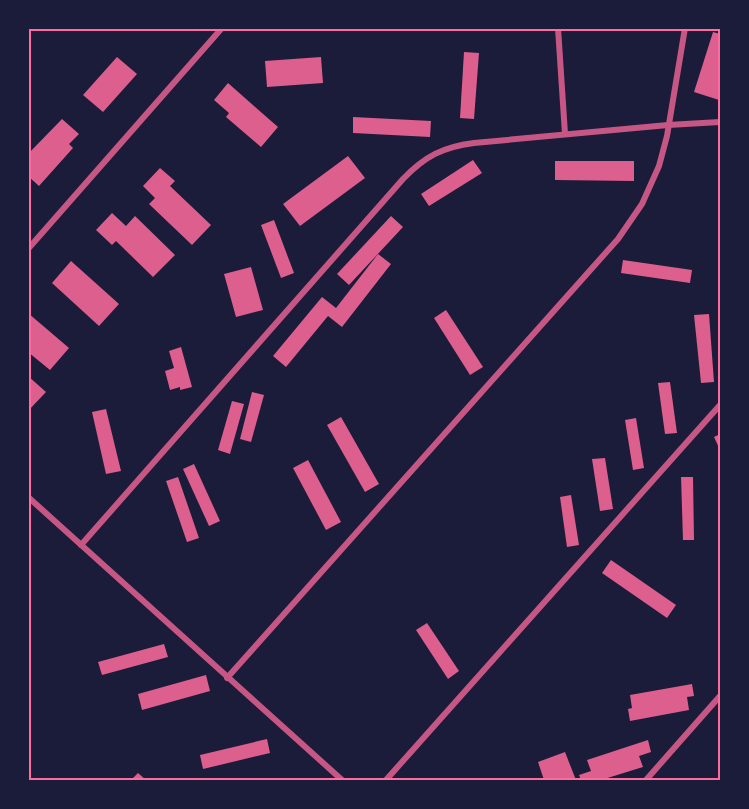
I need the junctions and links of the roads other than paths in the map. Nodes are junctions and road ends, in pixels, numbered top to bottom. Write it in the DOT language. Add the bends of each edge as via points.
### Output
graph roads {
  1 [pos="222,28"];
  2 [pos="558,28"];
  3 [pos="685,28"];
  4 [pos="720,122"];
  5 [pos="668,125"];
  6 [pos="565,134"];
  7 [pos="28,249"];
  8 [pos="720,405"];
  9 [pos="28,497"];
  10 [pos="81,545"];
  11 [pos="227,678"];
  12 [pos="720,696"];
  13 [pos="342,780"];
  14 [pos="387,780"];
  15 [pos="646,780"];
  1 -- 7 [label="street"];
  2 -- 6 [label="street"];
  3 -- 5 [label="street"];
  4 -- 5 [label="street"];
  5 -- 6 [label="street"];
  5 -- 11 [label="street" via="659,166 642,204 618,239"];
  6 -- 10 [label="street" via="449,147 414,167"];
  8 -- 14 [label="street"];
  9 -- 10 [label="street"];
  10 -- 11 [label="street"];
  11 -- 13 [label="street"];
  12 -- 15 [label="street"];
}
